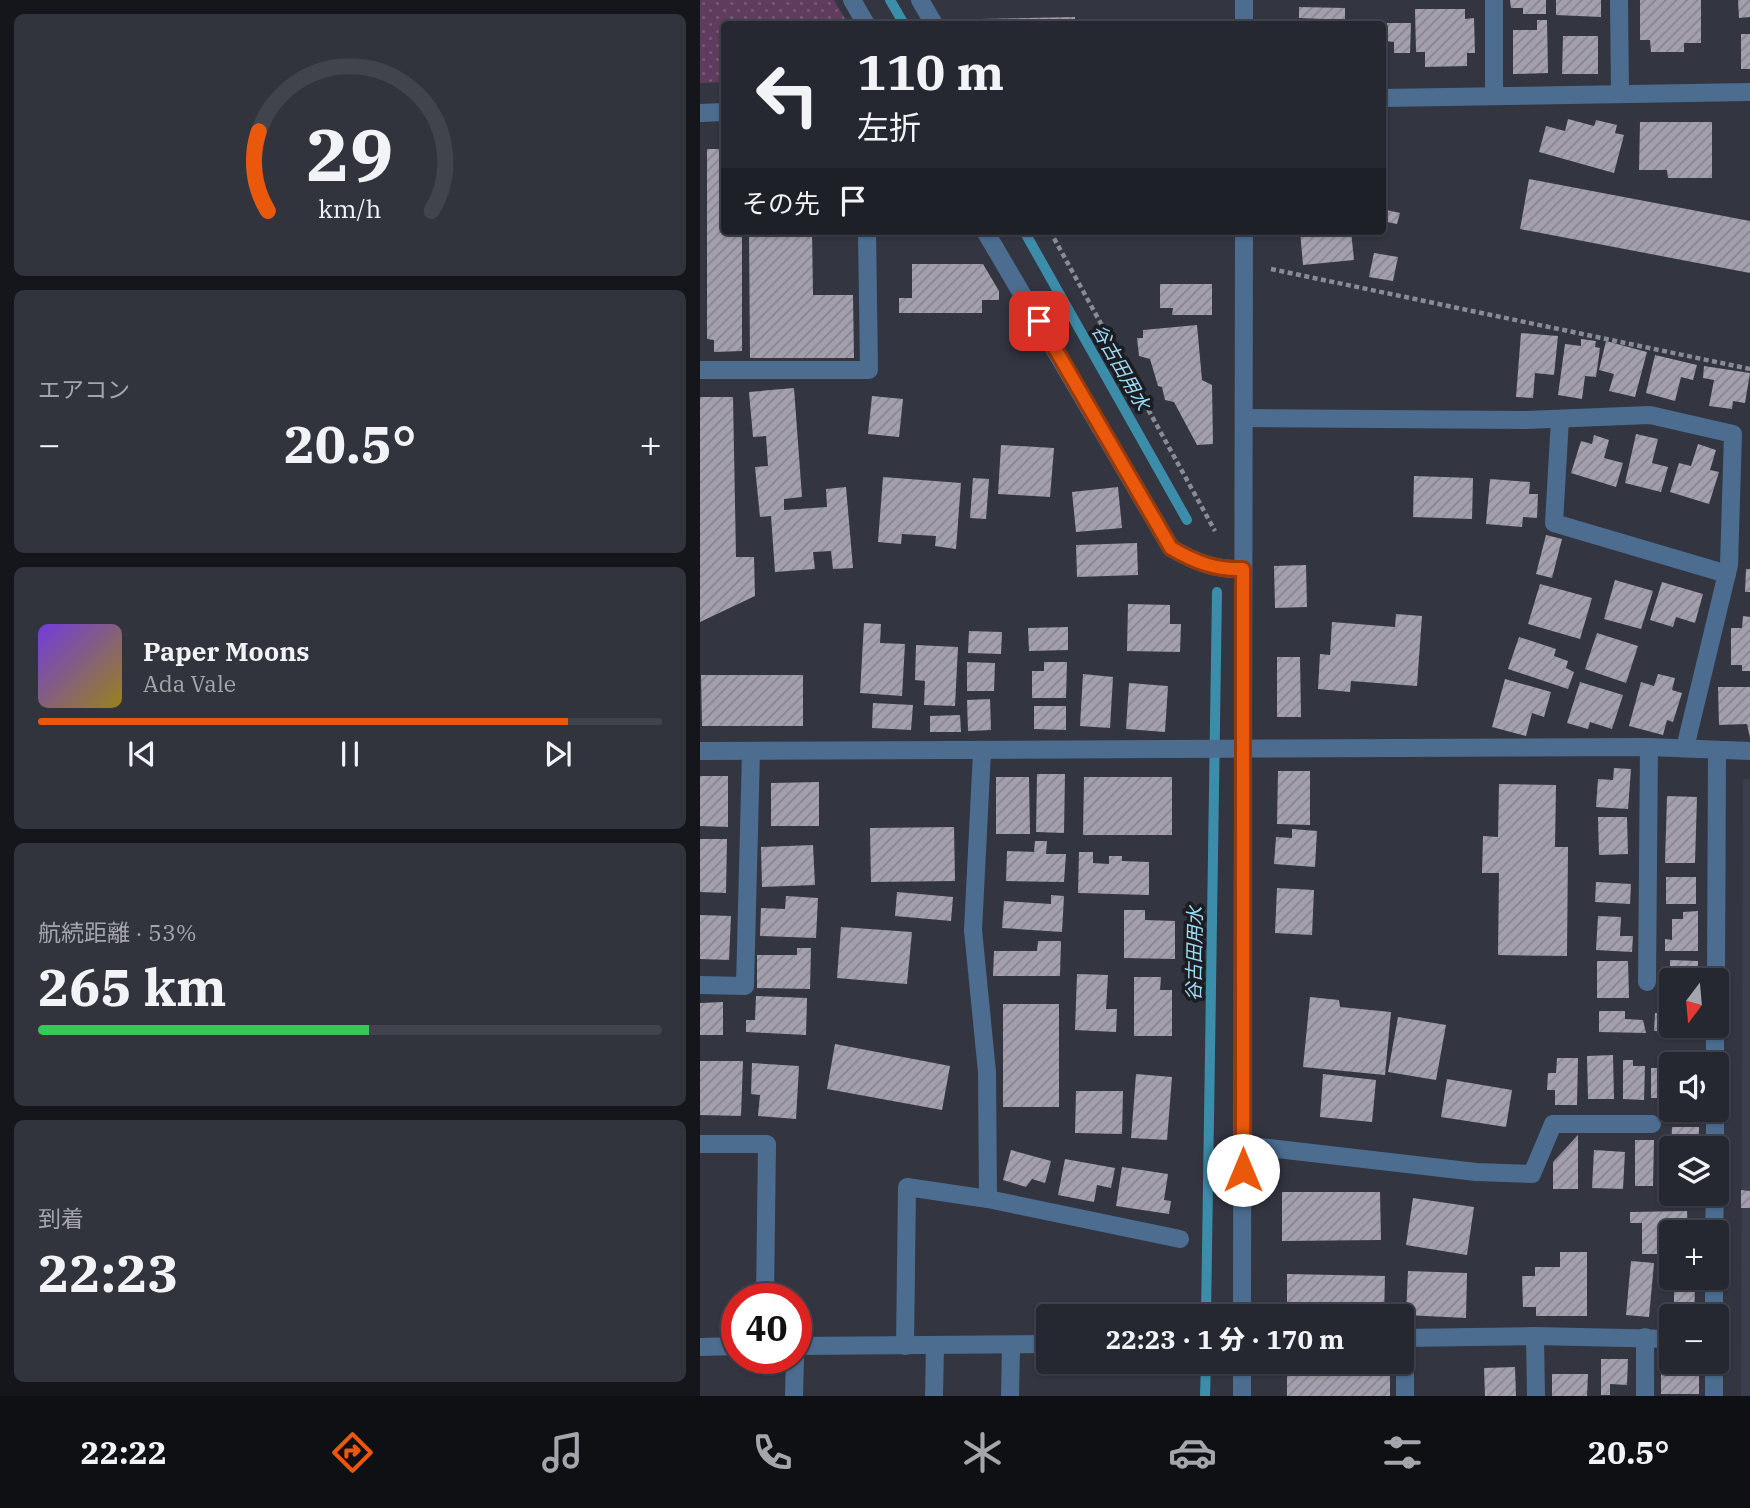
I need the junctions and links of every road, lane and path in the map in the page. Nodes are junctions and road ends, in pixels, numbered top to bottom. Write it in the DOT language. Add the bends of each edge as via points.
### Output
graph roads {
  1 [pos="852,0"];
  2 [pos="920,0"];
  3 [pos="1244,0"];
  4 [pos="1494,0"];
  5 [pos="1619,0"];
  6 [pos="864,21"];
  7 [pos="932,21"];
  8 [pos="1244,21"];
  9 [pos="1750,93"];
  10 [pos="1620,94"];
  11 [pos="1494,95"];
  12 [pos="1386,98"];
  13 [pos="721,112"];
  14 [pos="700,113"];
  15 [pos="867,235"];
  16 [pos="987,235"];
  17 [pos="1052,235"];
  18 [pos="1244,235"];
  19 [pos="1244,263"];
  20 [pos="1750,369"];
  21 [pos="700,370"];
  22 [pos="1244,418"];
  23 [pos="1560,419"];
  24 [pos="1243,569"];
  25 [pos="1224,570"];
  26 [pos="1727,574"];
  27 [pos="1649,747"];
  28 [pos="1685,748"];
  29 [pos="1243,749"];
  30 [pos="700,751"];
  31 [pos="751,751"];
  32 [pos="982,751"];
  33 [pos="1717,751"];
  34 [pos="1750,751"];
  35 [pos="1716,968"];
  36 [pos="1647,982"];
  37 [pos="700,985"];
  38 [pos="1652,1124"];
  39 [pos="700,1144"];
  40 [pos="1243,1145"];
  41 [pos="988,1199"];
  42 [pos="1180,1239"];
  43 [pos="765,1283"];
  44 [pos="1242,1304"];
  45 [pos="1535,1336"];
  46 [pos="1645,1337"];
  47 [pos="1414,1338"];
  48 [pos="1659,1338"];
  49 [pos="1036,1344"];
  50 [pos="935,1345"];
  51 [pos="1011,1345"];
  52 [pos="721,1346"];
  53 [pos="812,1346"];
  54 [pos="905,1346"];
  55 [pos="700,1347"];
  56 [pos="794,1374"];
  57 [pos="1242,1374"];
  58 [pos="1405,1374"];
  59 [pos="1714,1374"];
  60 [pos="794,1396"];
  61 [pos="934,1396"];
  62 [pos="1010,1396"];
  63 [pos="1242,1396"];
  64 [pos="1405,1396"];
  65 [pos="1535,1396"];
  66 [pos="1646,1396"];
  67 [pos="1714,1396"];
  1 -- 6 [label="street"];
  2 -- 7 [label="street"];
  3 -- 8 [label="street"];
  4 -- 11 [label="street"];
  5 -- 10 [label="street"];
  9 -- 10 [label="street"];
  10 -- 11 [label="street"];
  11 -- 12 [label="street"];
  13 -- 14 [label="street"];
  15 -- 21 [label="street" via="869,370"];
  16 -- 25 [label="street" via="1171,548 1194,562"];
  17 -- 25 [label="path" via="1218,537"];
  18 -- 19 [label="street"];
  19 -- 20 [label="path"];
  19 -- 22 [label="street"];
  22 -- 23 [label="street"];
  22 -- 24 [label="street"];
  23 -- 26 [label="street" via="1554,523"];
  23 -- 26 [label="street" via="1650,415 1733,434"];
  24 -- 25 [label="street"];
  24 -- 29 [label="street"];
  26 -- 28 [label="street"];
  27 -- 28 [label="street"];
  27 -- 29 [label="street"];
  27 -- 36 [label="street"];
  28 -- 33 [label="street"];
  29 -- 32 [label="street"];
  29 -- 40 [label="street"];
  30 -- 31 [label="street"];
  31 -- 32 [label="street"];
  31 -- 37 [label="street" via="745,986"];
  32 -- 41 [label="street" via="973,930 987,1072"];
  33 -- 34 [label="street"];
  33 -- 35 [label="street"];
  38 -- 40 [label="street" via="1553,1124 1532,1174 1476,1172"];
  39 -- 43 [label="street" via="767,1144"];
  40 -- 44 [label="street"];
  41 -- 42 [label="street"];
  41 -- 54 [label="street" via="907,1187"];
  45 -- 46 [label="street"];
  45 -- 47 [label="street"];
  45 -- 65 [label="street"];
  46 -- 48 [label="street"];
  46 -- 66 [label="street"];
  49 -- 51 [label="street"];
  50 -- 51 [label="street"];
  50 -- 54 [label="street"];
  50 -- 61 [label="street"];
  51 -- 62 [label="street"];
  52 -- 55 [label="street"];
  53 -- 54 [label="street"];
  56 -- 60 [label="street"];
  57 -- 63 [label="street"];
  58 -- 64 [label="street"];
  59 -- 67 [label="street"];
}
